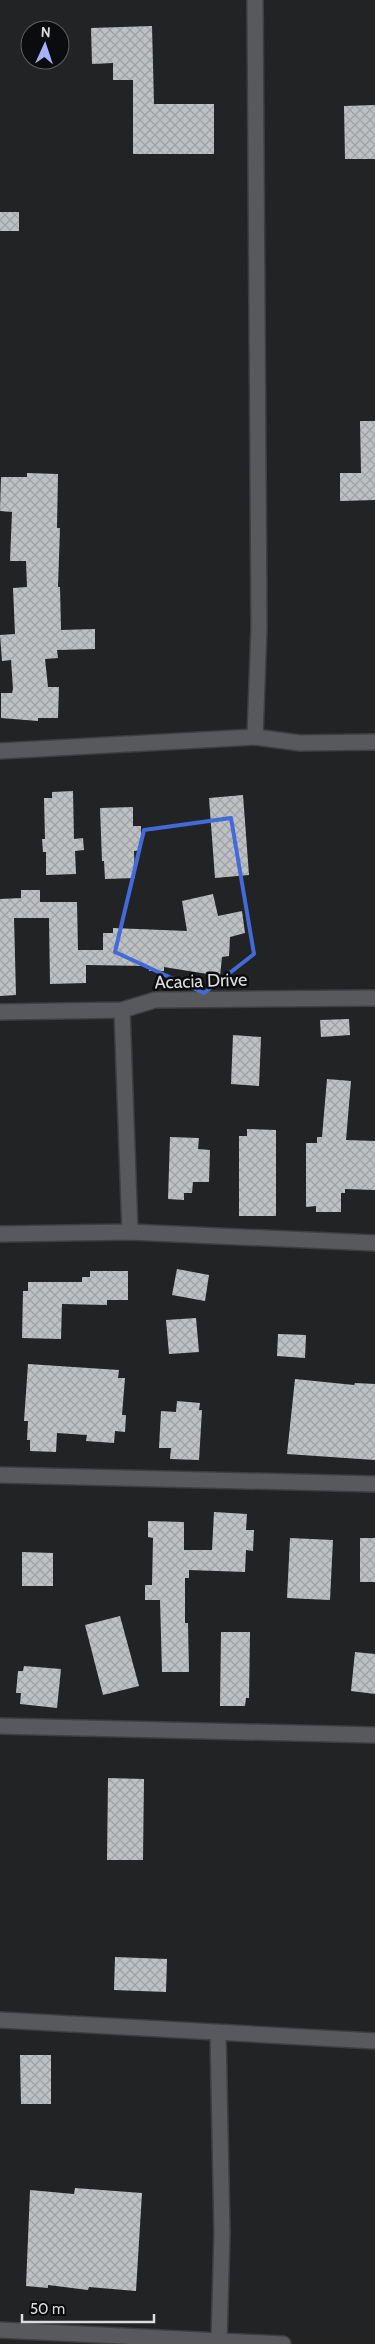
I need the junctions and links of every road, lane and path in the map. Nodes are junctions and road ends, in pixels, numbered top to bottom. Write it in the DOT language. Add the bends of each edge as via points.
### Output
graph roads {
  1 [pos="255,0"];
  2 [pos="255,737"];
  3 [pos="375,742"];
  4 [pos="0,750"];
  5 [pos="375,998"];
  6 [pos="122,1010"];
  7 [pos="0,1012"];
  8 [pos="130,1232"];
  9 [pos="0,1234"];
  10 [pos="375,1243"];
  11 [pos="0,1475"];
  12 [pos="375,1484"];
  13 [pos="0,1726"];
  14 [pos="375,1735"];
  15 [pos="0,2020"];
  16 [pos="218,2034"];
  17 [pos="375,2041"];
  18 [pos="0,2330"];
  19 [pos="219,2342"];
  20 [pos="283,2344"];
  1 -- 2 [label="street" via="259,626"];
  2 -- 3 [label="street" via="300,743"];
  2 -- 4 [label="street"];
  5 -- 6 [label="street, Acacia Drive" via="155,1000"];
  6 -- 7 [label="street, Acacia Drive"];
  6 -- 8 [label="street"];
  8 -- 9 [label="street"];
  8 -- 10 [label="street"];
  11 -- 12 [label="street"];
  13 -- 14 [label="street"];
  15 -- 16 [label="street"];
  16 -- 17 [label="street"];
  16 -- 19 [label="street" via="222,2233"];
  18 -- 19 [label="street"];
  19 -- 20 [label="street"];
}
